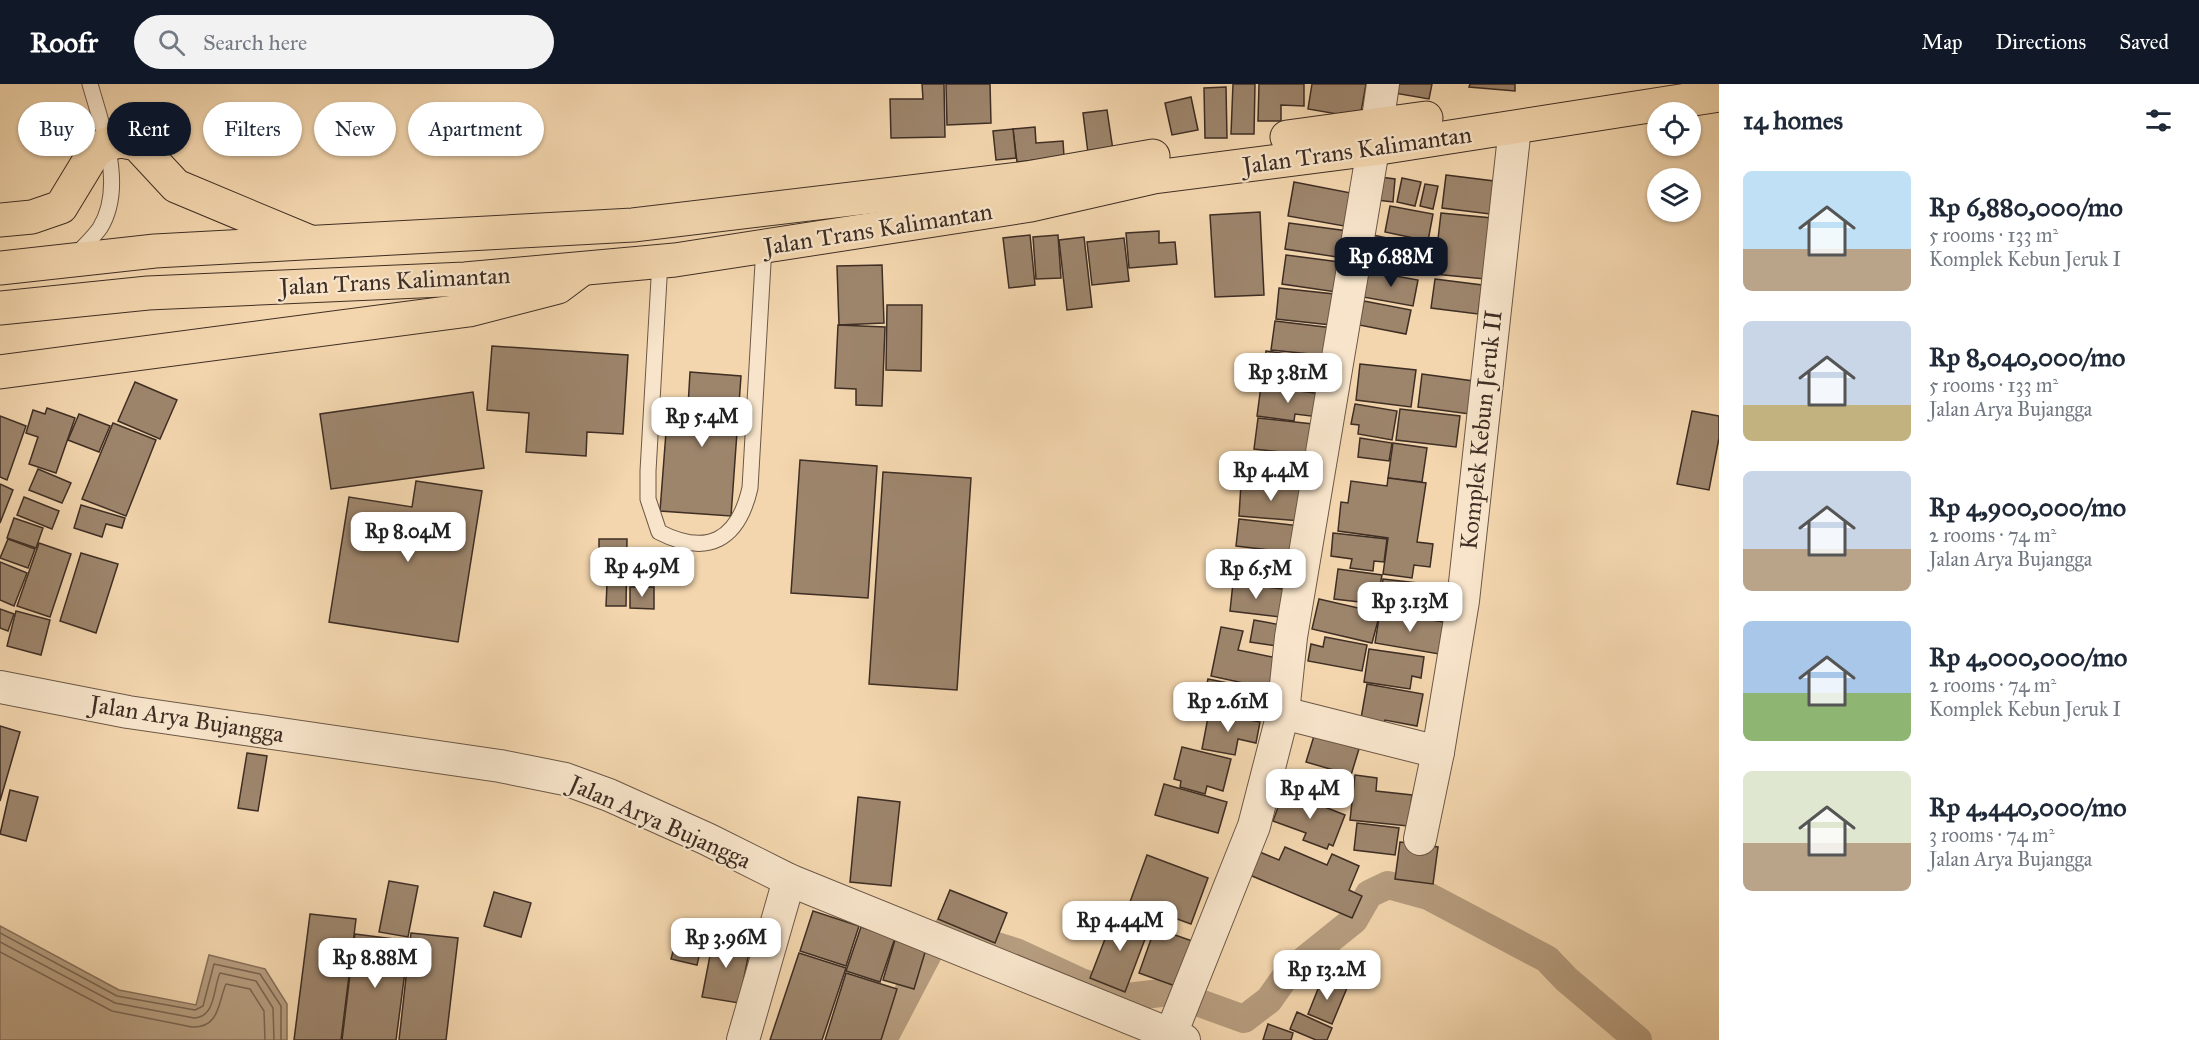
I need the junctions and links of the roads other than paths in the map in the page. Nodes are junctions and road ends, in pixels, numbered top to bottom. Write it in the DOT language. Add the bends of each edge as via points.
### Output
graph roads {
  1 [pos="90,84"];
  2 [pos="1383,84"];
  3 [pos="1646,84"];
  4 [pos="1719,95"];
  5 [pos="1497,122"];
  6 [pos="1375,137"];
  7 [pos="106,144"];
  8 [pos="0,220"];
  9 [pos="310,242"];
  10 [pos="764,246"];
  11 [pos="72,258"];
  12 [pos="660,261"];
  13 [pos="14,266"];
  14 [pos="582,268"];
  15 [pos="15,307"];
  16 [pos="0,372"];
  17 [pos="0,687"];
  18 [pos="1283,713"];
  19 [pos="1438,752"];
  20 [pos="1420,838"];
  21 [pos="789,880"];
  22 [pos="1177,1031"];
  23 [pos="742,1040"];
  1 -- 7 [label="lane"];
  2 -- 6 [label="street"];
  3 -- 5 [label="main road, Jalan Trans Kalimantan"];
  4 -- 5 [label="main road, Jalan Trans Kalimantan"];
  5 -- 6 [label="main road, Jalan Trans Kalimantan"];
  5 -- 19 [label="street, Komplek Kebun Jeruk II" via="1463,601"];
  6 -- 9 [label="main road, Jalan Trans Kalimantan" via="1164,154 1027,178 633,225"];
  6 -- 10 [label="main road, Jalan Trans Kalimantan" via="1154,177 1031,206"];
  6 -- 18 [label="street" via="1291,637"];
  7 -- 8 [label="main road" via="84,166 61,207 32,217"];
  7 -- 9 [label="main road" via="137,144 176,186"];
  7 -- 11 [label="lane" via="112,189 109,209 99,229"];
  9 -- 11 [label="main road, Jalan Trans Kalimantan"];
  10 -- 12 [label="main road, Jalan Trans Kalimantan"];
  10 -- 12 [label="lane" via="750,488 745,512 735,528 707,543 673,539 659,532 648,499"];
  11 -- 13 [label="main road, Jalan Trans Kalimantan"];
  12 -- 14 [label="main road, Jalan Trans Kalimantan"];
  14 -- 15 [label="main road, Jalan Trans Kalimantan" via="465,279 148,293"];
  14 -- 16 [label="main road" via="558,287 469,310"];
  17 -- 21 [label="street, Jalan Arya Bujangga" via="128,712 565,779 707,838"];
  18 -- 19 [label="street"];
  18 -- 22 [label="street" via="1254,826 1188,989"];
  19 -- 20 [label="street, Komplek Kebun Jeruk II"];
  21 -- 22 [label="street, Jalan Arya Bujangga"];
  21 -- 23 [label="street"];
}
